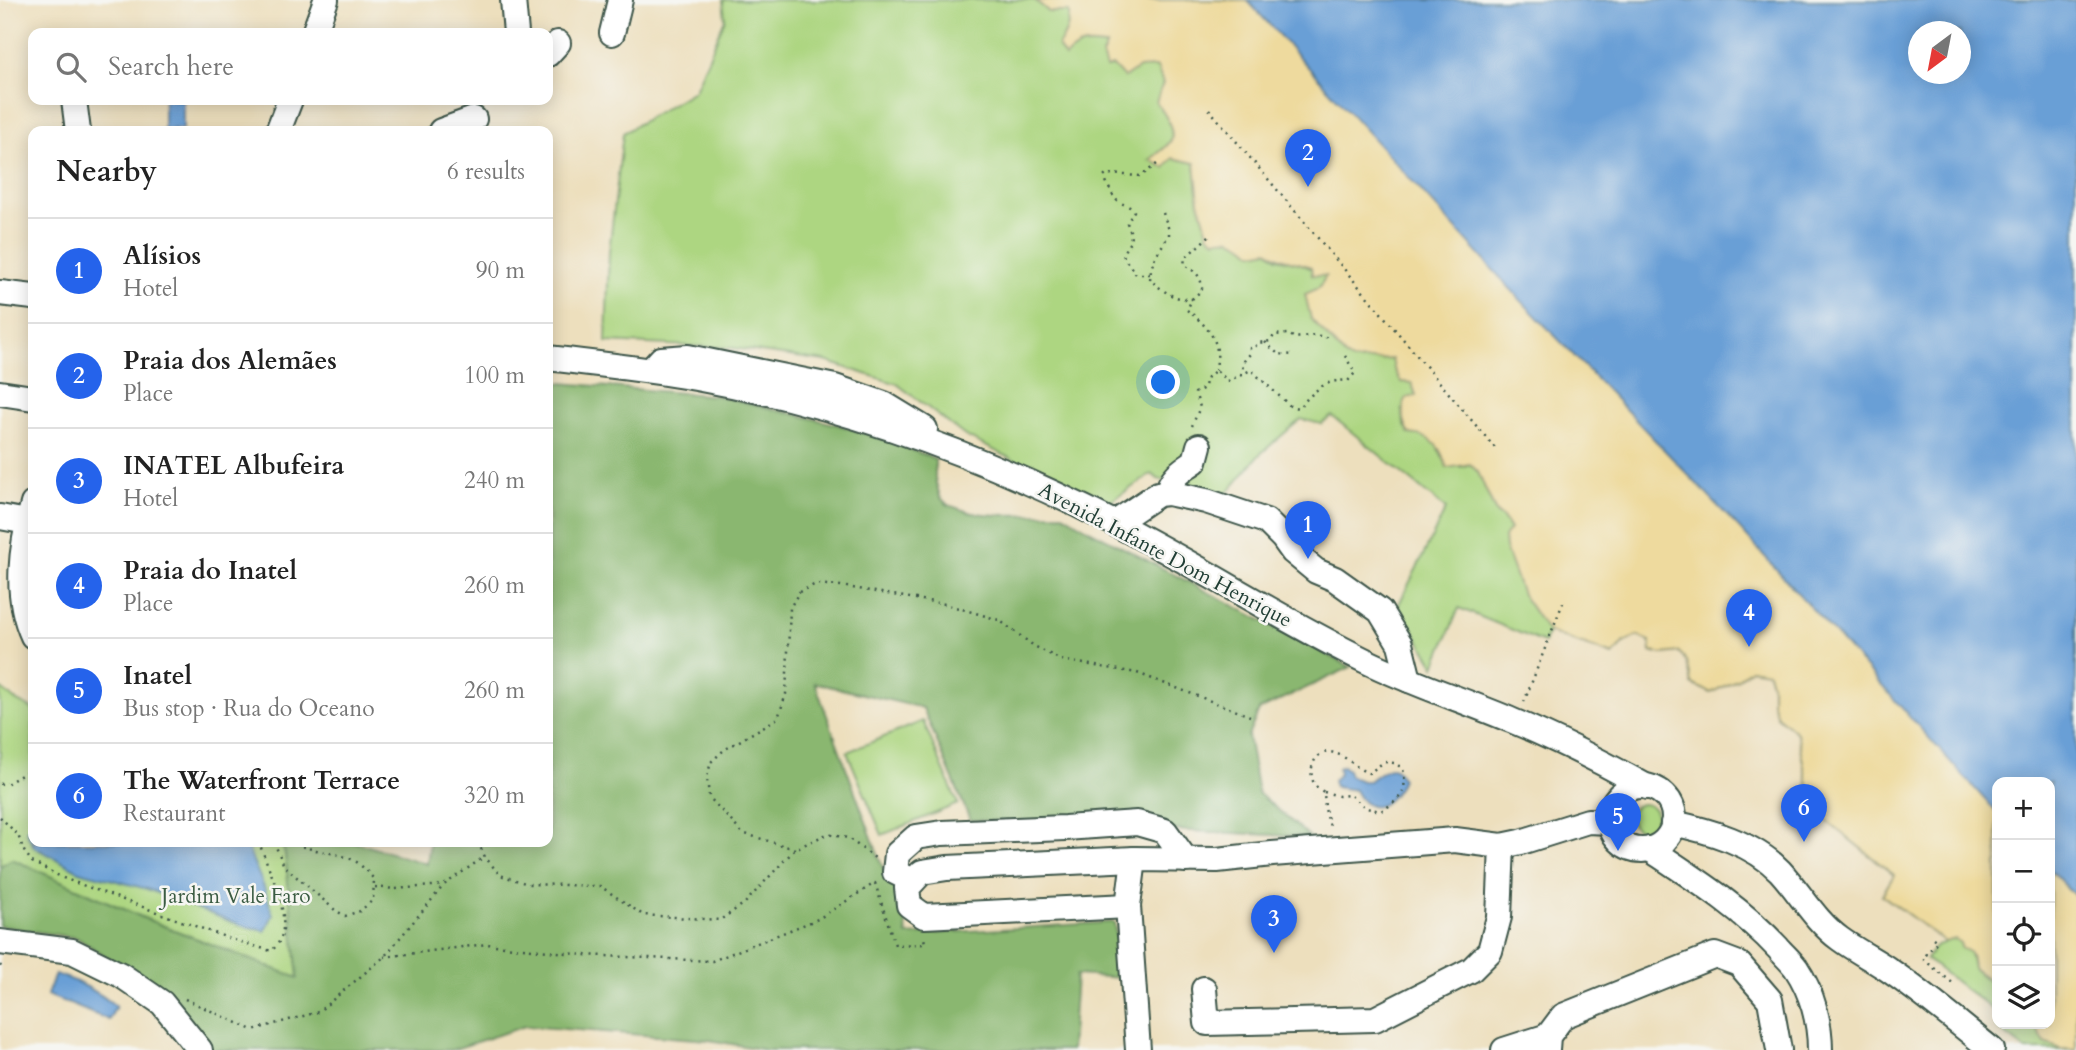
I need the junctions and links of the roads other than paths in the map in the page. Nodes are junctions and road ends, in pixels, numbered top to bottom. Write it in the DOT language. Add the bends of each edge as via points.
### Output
graph roads {
  1 [pos="326,0"];
  2 [pos="513,0"];
  3 [pos="620,0"];
  4 [pos="316,28"];
  5 [pos="516,28"];
  6 [pos="612,33"];
  7 [pos="75,105"];
  8 [pos="289,105"];
  9 [pos="474,118"];
  10 [pos="77,126"];
  11 [pos="283,126"];
  12 [pos="454,126"];
  13 [pos="0,293"];
  14 [pos="28,296"];
  15 [pos="553,359"];
  16 [pos="0,393"];
  17 [pos="28,397"];
  18 [pos="1199,446"];
  19 [pos="1168,493"];
  20 [pos="28,516"];
  21 [pos="0,517"];
  22 [pos="1115,523"];
  23 [pos="28,531"];
  24 [pos="28,623"];
  25 [pos="1409,680"];
  26 [pos="1604,764"];
  27 [pos="1647,787"];
  28 [pos="1621,794"];
  29 [pos="1610,822"];
  30 [pos="1663,838"];
  31 [pos="1502,846"];
  32 [pos="1134,859"];
  33 [pos="1186,860"];
  34 [pos="904,876"];
  35 [pos="1128,906"];
  36 [pos="0,942"];
  37 [pos="1204,989"];
  38 [pos="1548,1043"];
  39 [pos="200,1050"];
  40 [pos="1138,1050"];
  41 [pos="1504,1050"];
  42 [pos="1779,1050"];
  43 [pos="1820,1050"];
  44 [pos="1992,1050"];
  1 -- 4 [label="street"];
  2 -- 5 [label="street"];
  3 -- 6 [label="street"];
  7 -- 10 [label="street"];
  8 -- 11 [label="street"];
  9 -- 12 [label="street"];
  13 -- 14 [label="street"];
  15 -- 22 [label="street, Avenida Infante Dom Henrique" via="698,378 885,426 1020,478"];
  16 -- 17 [label="street"];
  18 -- 19 [label="street" via="1195,461 1172,480"];
  19 -- 22 [label="street" via="1158,494"];
  19 -- 25 [label="street" via="1266,521 1316,571 1380,611 1400,644"];
  20 -- 21 [label="street"];
  22 -- 25 [label="street, Avenida Infante Dom Henrique" via="1314,634"];
  23 -- 24 [label="street" via="21,567 22,607"];
  25 -- 26 [label="street, Avenida Infante Dom Henrique" via="1516,722"];
  26 -- 27 [label="street, Avenida Infante Dom Henrique"];
  26 -- 28 [label="street"];
  27 -- 28 [label="street"];
  27 -- 30 [label="street" via="1665,796 1674,813"];
  28 -- 29 [label="street" via="1614,802"];
  29 -- 30 [label="street" via="1613,833 1629,848 1640,850"];
  29 -- 31 [label="street" via="1588,821"];
  30 -- 43 [label="street" via="1680,868 1760,929 1796,969 1814,1006"];
  30 -- 44 [label="street" via="1735,842 1758,853 1828,930 1897,976"];
  31 -- 33 [label="street" via="1455,840"];
  31 -- 37 [label="street" via="1499,917 1490,951 1471,970 1376,1019 1207,1023"];
  32 -- 33 [label="street"];
  32 -- 34 [label="street" via="947,868"];
  32 -- 35 [label="street"];
  33 -- 34 [label="street" via="1165,831 1137,823 942,833 916,837 897,854"];
  34 -- 35 [label="street" via="909,905 924,916"];
  35 -- 40 [label="street"];
  36 -- 39 [label="street" via="72,951 121,975 162,1003"];
  38 -- 41 [label="street"];
  38 -- 42 [label="street" via="1563,1016 1715,955 1739,964 1770,1000"];
}
